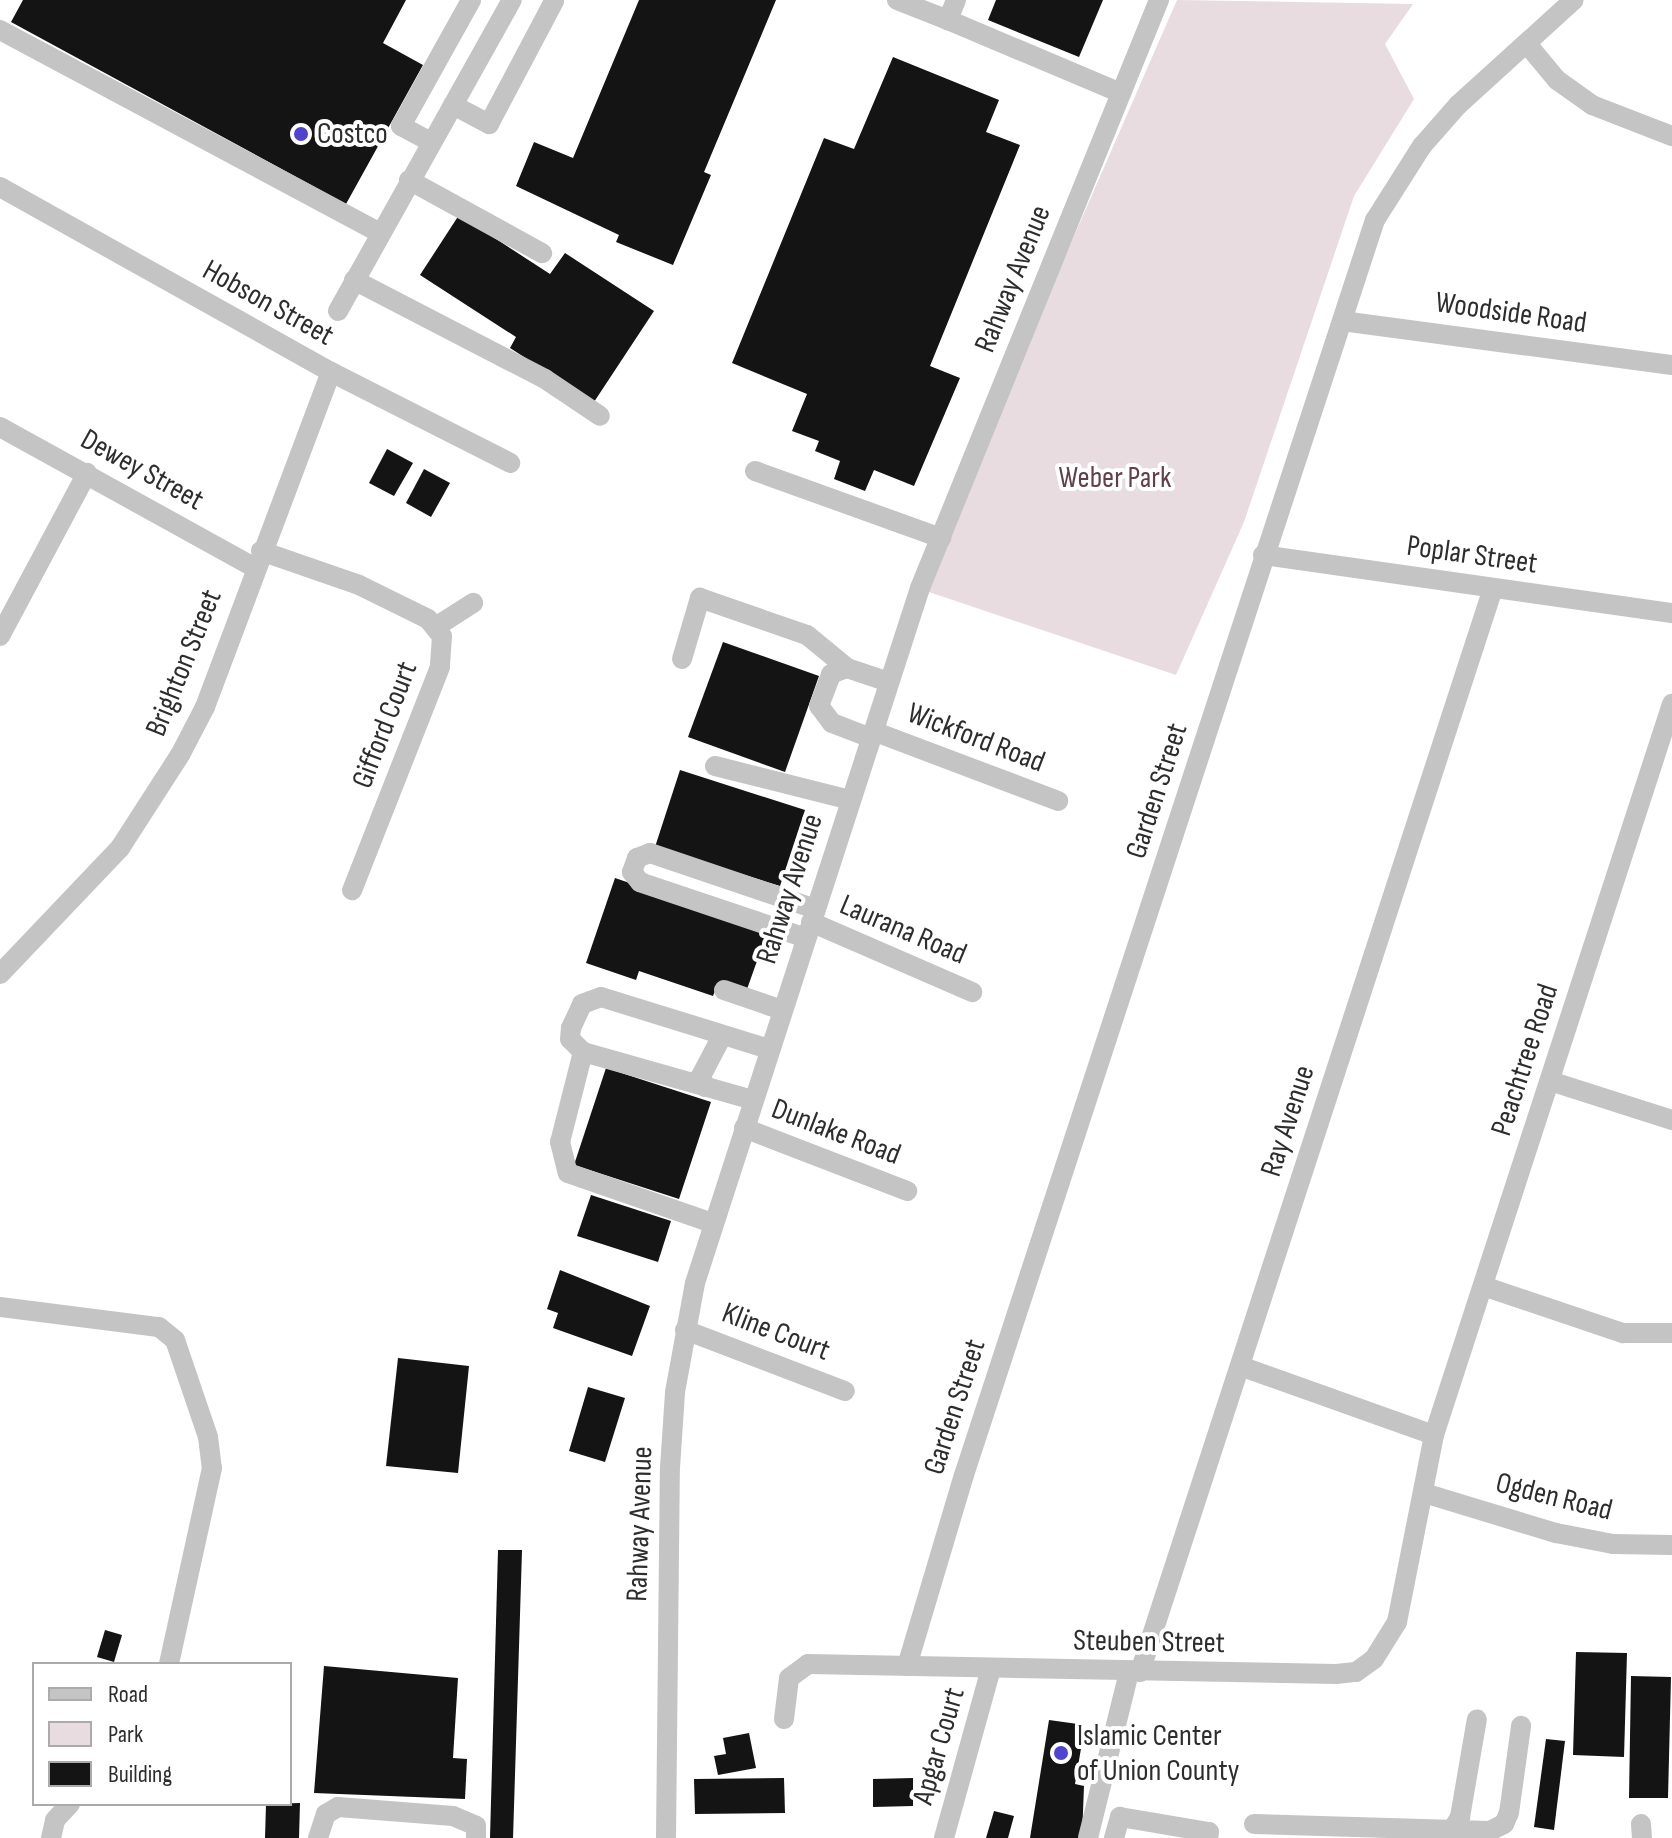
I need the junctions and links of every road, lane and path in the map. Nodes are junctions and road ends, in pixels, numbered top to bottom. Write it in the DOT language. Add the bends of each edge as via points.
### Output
graph roads {
  1 [pos="471,0"];
  2 [pos="512,0"];
  3 [pos="554,0"];
  4 [pos="897,0"];
  5 [pos="956,0"];
  6 [pos="1159,0"];
  7 [pos="1574,0"];
  8 [pos="948,20"];
  9 [pos="0,30"];
  10 [pos="1527,44"];
  11 [pos="1121,93"];
  12 [pos="453,105"];
  13 [pos="1672,136"];
  14 [pos="431,142"];
  15 [pos="409,180"];
  16 [pos="0,187"];
  17 [pos="379,232"];
  18 [pos="542,253"];
  19 [pos="354,280"];
  20 [pos="338,311"];
  21 [pos="1342,321"];
  22 [pos="1672,365"];
  23 [pos="331,372"];
  24 [pos="600,416"];
  25 [pos="0,427"];
  26 [pos="510,463"];
  27 [pos="755,471"];
  28 [pos="87,473"];
  29 [pos="941,538"];
  30 [pos="1263,555"];
  31 [pos="258,559"];
  32 [pos="1493,588"];
  33 [pos="473,603"];
  34 [pos="1672,613"];
  35 [pos="437,626"];
  36 [pos="0,636"];
  37 [pos="682,659"];
  38 [pos="839,671"];
  39 [pos="889,682"];
  40 [pos="1672,704"];
  41 [pos="872,734"];
  42 [pos="715,766"];
  43 [pos="850,800"];
  44 [pos="1058,801"];
  45 [pos="352,890"];
  46 [pos="810,923"];
  47 [pos="0,974"];
  48 [pos="724,990"];
  49 [pos="972,992"];
  50 [pos="782,1010"];
  51 [pos="722,1036"];
  52 [pos="769,1049"];
  53 [pos="583,1052"];
  54 [pos="1550,1081"];
  55 [pos="705,1087"];
  56 [pos="753,1100"];
  57 [pos="1672,1120"];
  58 [pos="744,1128"];
  59 [pos="907,1191"];
  60 [pos="712,1223"];
  61 [pos="1483,1286"];
  62 [pos="0,1307"];
  63 [pos="685,1330"];
  64 [pos="1672,1333"];
  65 [pos="1240,1366"];
  66 [pos="845,1391"];
  67 [pos="1434,1435"];
  68 [pos="1424,1493"];
  69 [pos="1672,1545"];
  70 [pos="169,1662"];
  71 [pos="907,1666"];
  72 [pos="991,1669"];
  73 [pos="1134,1672"];
  74 [pos="784,1719"];
  75 [pos="1477,1719"];
  76 [pos="1521,1726"];
  77 [pos="68,1806"];
  78 [pos="1254,1824"];
  79 [pos="1329,1832"];
  80 [pos="1449,1834"];
  81 [pos="51,1838"];
  82 [pos="318,1838"];
  83 [pos="476,1838"];
  84 [pos="666,1838"];
  85 [pos="944,1838"];
  86 [pos="1088,1838"];
  87 [pos="1114,1838"];
  88 [pos="1208,1838"];
  1 -- 14 [label="street" via="401,126"];
  2 -- 12 [label="street"];
  3 -- 12 [label="street" via="489,124"];
  4 -- 8 [label="street"];
  5 -- 8 [label="street"];
  6 -- 11 [label="street, Rahway Avenue"];
  7 -- 10 [label="street, Garden Street"];
  8 -- 11 [label="street"];
  9 -- 17 [label="street"];
  10 -- 13 [label="street" via="1557,80 1592,105"];
  10 -- 21 [label="street, Garden Street" via="1458,105 1394,185 1361,254"];
  11 -- 29 [label="street, Rahway Avenue"];
  12 -- 14 [label="street"];
  14 -- 15 [label="street"];
  15 -- 17 [label="street"];
  15 -- 18 [label="street"];
  16 -- 23 [label="street, Hobson Street"];
  17 -- 19 [label="street"];
  19 -- 20 [label="street"];
  19 -- 24 [label="street" via="545,379"];
  21 -- 22 [label="street, Woodside Road"];
  21 -- 30 [label="street, Garden Street"];
  23 -- 26 [label="street, Hobson Street"];
  23 -- 31 [label="street, Brighton Street"];
  25 -- 28 [label="street, Dewey Street"];
  27 -- 29 [label="street"];
  28 -- 31 [label="street, Dewey Street"];
  28 -- 36 [label="street"];
  29 -- 39 [label="street, Rahway Avenue"];
  30 -- 32 [label="street, Poplar Street"];
  30 -- 71 [label="street, Garden Street" via="964,1475"];
  31 -- 35 [label="street, Gifford Court" via="359,585"];
  31 -- 47 [label="street, Brighton Street" via="205,707 153,804 120,848"];
  32 -- 34 [label="street, Poplar Street"];
  32 -- 65 [label="street, Ray Avenue"];
  33 -- 35 [label="street"];
  35 -- 45 [label="street, Gifford Court" via="444,657"];
  37 -- 38 [label="street" via="700,598 807,635"];
  38 -- 39 [label="street"];
  38 -- 41 [label="street, Wickford Road" via="819,706 832,723"];
  39 -- 41 [label="street, Rahway Avenue"];
  40 -- 54 [label="street, Peachtree Road"];
  41 -- 43 [label="street, Rahway Avenue"];
  41 -- 44 [label="street, Wickford Road"];
  42 -- 43 [label="street"];
  43 -- 46 [label="street, Rahway Avenue"];
  46 -- 46 [label="street" via="650,853 637,858 632,872 640,882"];
  46 -- 49 [label="street, Laurana Road"];
  46 -- 50 [label="street, Rahway Avenue"];
  48 -- 50 [label="street"];
  50 -- 52 [label="street, Rahway Avenue"];
  51 -- 52 [label="street"];
  51 -- 53 [label="street" via="597,997 582,1004 571,1028 570,1039"];
  51 -- 55 [label="street" via="714,1042 701,1076"];
  52 -- 56 [label="street, Rahway Avenue"];
  53 -- 55 [label="street"];
  53 -- 60 [label="street" via="560,1142 568,1173"];
  54 -- 57 [label="street"];
  54 -- 61 [label="street, Peachtree Road"];
  55 -- 56 [label="street"];
  56 -- 58 [label="street, Rahway Avenue"];
  58 -- 59 [label="street, Dunlake Road"];
  58 -- 60 [label="street, Rahway Avenue"];
  60 -- 63 [label="street, Rahway Avenue"];
  61 -- 64 [label="street" via="1623,1333"];
  61 -- 67 [label="street, Peachtree Road"];
  62 -- 70 [label="street" via="159,1327 175,1340 208,1437 212,1468"];
  63 -- 66 [label="street, Kline Court"];
  63 -- 84 [label="street, Rahway Avenue" via="670,1468"];
  65 -- 67 [label="street"];
  65 -- 73 [label="street, Ray Avenue"];
  67 -- 68 [label="street, Peachtree Road"];
  68 -- 69 [label="street, Ogden Road" via="1556,1533 1613,1544"];
  68 -- 73 [label="street, Steuben Street" via="1397,1622 1386,1645 1356,1672"];
  71 -- 72 [label="street, Steuben Street"];
  71 -- 74 [label="street, Steuben Street" via="808,1664 789,1678"];
  72 -- 73 [label="street, Steuben Street"];
  72 -- 85 [label="street, Apgar Court"];
  73 -- 86 [label="street, Ray Avenue"];
  75 -- 80 [label="street" via="1460,1817"];
  76 -- 80 [label="street" via="1504,1824 1490,1831"];
  77 -- 81 [label="street" via="55,1820"];
  78 -- 79 [label="street"];
  79 -- 80 [label="street"];
  82 -- 83 [label="street" via="326,1814 338,1807 453,1816 476,1826"];
  87 -- 88 [label="street" via="1120,1817 1209,1832"];
}
